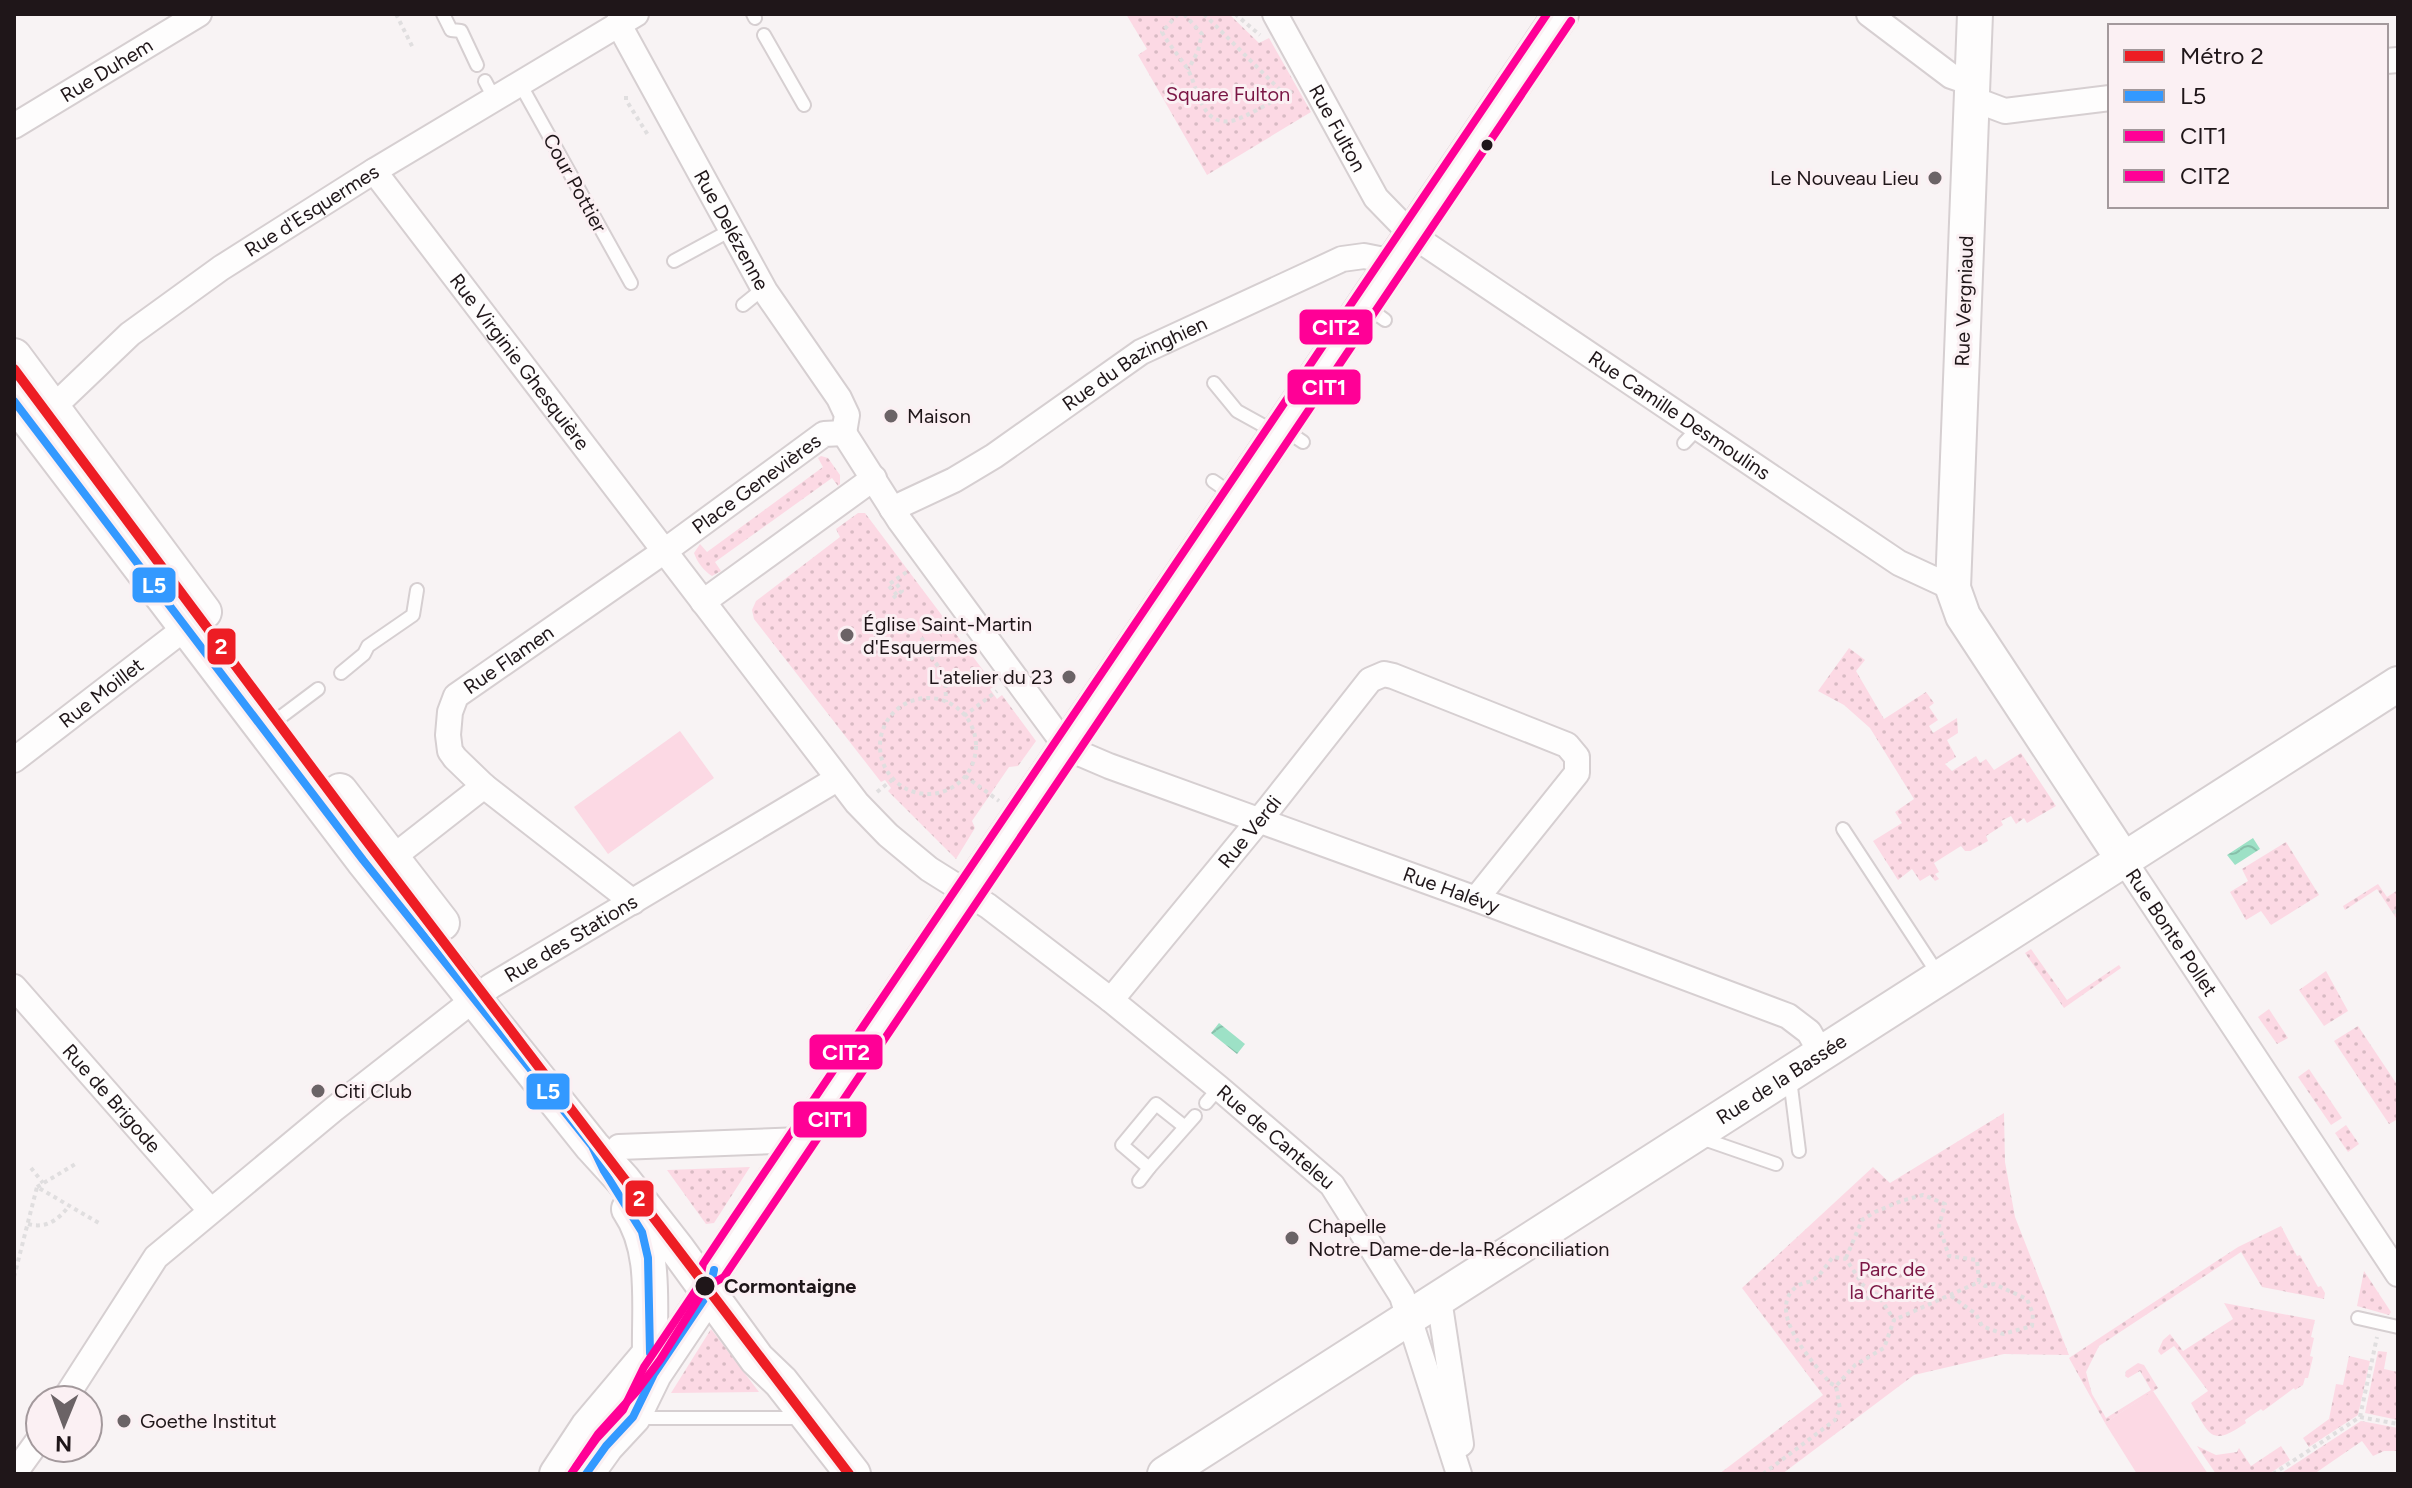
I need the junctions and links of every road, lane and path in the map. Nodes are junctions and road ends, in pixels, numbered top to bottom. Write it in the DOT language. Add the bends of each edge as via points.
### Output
graph roads {
  1 [pos="199,14"];
  2 [pos="396,14"];
  3 [pos="443,14"];
  4 [pos="1181,14"];
  5 [pos="1204,14"];
  6 [pos="1275,14"];
  7 [pos="1561,14"];
  8 [pos="1975,14"];
  9 [pos="1878,15"];
  10 [pos="616,20"];
  11 [pos="764,35"];
  12 [pos="413,48"];
  13 [pos="477,65"];
  14 [pos="1188,70"];
  15 [pos="1312,81"];
  16 [pos="519,82"];
  17 [pos="1973,92"];
  18 [pos="1284,94"];
  19 [pos="626,96"];
  20 [pos="2108,98"];
  21 [pos="804,105"];
  22 [pos="14,126"];
  23 [pos="648,135"];
  24 [pos="374,171"];
  25 [pos="731,230"];
  26 [pos="1403,249"];
  27 [pos="674,261"];
  28 [pos="631,283"];
  29 [pos="764,288"];
  30 [pos="743,305"];
  31 [pos="14,356"];
  32 [pos="1214,383"];
  33 [pos="28,419"];
  34 [pos="844,433"];
  35 [pos="1288,435"];
  36 [pos="874,478"];
  37 [pos="892,509"];
  38 [pos="666,550"];
  39 [pos="894,581"];
  40 [pos="888,585"];
  41 [pos="1953,588"];
  42 [pos="417,590"];
  43 [pos="703,602"];
  44 [pos="196,619"];
  45 [pos="924,638"];
  46 [pos="341,673"];
  47 [pos="1016,679"];
  48 [pos="2398,684"];
  49 [pos="318,689"];
  50 [pos="946,702"];
  51 [pos="282,716"];
  52 [pos="964,716"];
  53 [pos="1067,748"];
  54 [pos="14,760"];
  55 [pos="965,776"];
  56 [pos="837,779"];
  57 [pos="484,786"];
  58 [pos="1001,802"];
  59 [pos="1258,820"];
  60 [pos="1843,829"];
  61 [pos="392,858"];
  62 [pos="2123,859"];
  63 [pos="969,893"];
  64 [pos="1476,899"];
  65 [pos="633,902"];
  66 [pos="1939,977"];
  67 [pos="14,987"];
  68 [pos="482,993"];
  69 [pos="1111,1000"];
  70 [pos="1821,1053"];
  71 [pos="1789,1074"];
  72 [pos="1195,1116"];
  73 [pos="1185,1127"];
  74 [pos="1691,1135"];
  75 [pos="802,1140"];
  76 [pos="606,1147"];
  77 [pos="1799,1151"];
  78 [pos="77,1163"];
  79 [pos="1776,1164"];
  80 [pos="31,1168"];
  81 [pos="1149,1168"];
  82 [pos="1139,1181"];
  83 [pos="43,1183"];
  84 [pos="37,1187"];
  85 [pos="70,1206"];
  86 [pos="210,1210"];
  87 [pos="99,1223"];
  88 [pos="28,1224"];
  89 [pos="1846,1259"];
  90 [pos="2398,1274"];
  91 [pos="14,1277"];
  92 [pos="707,1280"];
  93 [pos="1979,1282"];
  94 [pos="1875,1293"];
  95 [pos="1951,1296"];
  96 [pos="1860,1298"];
  97 [pos="1424,1308"];
  98 [pos="2358,1318"];
  99 [pos="1894,1320"];
  100 [pos="2380,1323"];
  101 [pos="2398,1327"];
  102 [pos="650,1353"];
  103 [pos="74,1384"];
  104 [pos="1836,1386"];
  105 [pos="633,1417"];
  106 [pos="2360,1417"];
  107 [pos="809,1418"];
  108 [pos="2398,1424"];
  109 [pos="557,1474"];
  110 [pos="586,1474"];
  111 [pos="853,1474"];
  112 [pos="1165,1474"];
  113 [pos="1461,1474"];
  114 [pos="1763,1474"];
  115 [pos="2273,1474"];
  1 -- 22 [label="street, Rue Duhem"];
  2 -- 12 [label="path"];
  3 -- 13 [label="lane" via="451,30 461,31"];
  4 -- 14 [label="path" via="1202,34"];
  4 -- 14 [label="path" via="1162,32"];
  5 -- 18 [label="path"];
  6 -- 15 [label="street, Rue Fulton"];
  7 -- 26 [label="street"];
  8 -- 17 [label="street, Rue Vergniaud"];
  9 -- 17 [label="street"];
  10 -- 16 [label="street, Rue d'Esquermes"];
  10 -- 25 [label="street, Rue Delézenne"];
  11 -- 21 [label="lane"];
  14 -- 18 [label="path" via="1203,107 1222,121 1234,121"];
  15 -- 18 [label="path"];
  15 -- 26 [label="street, Rue Fulton"];
  16 -- 24 [label="street, Rue d'Esquermes" via="489,89"];
  16 -- 28 [label="lane, Cour Pottier"];
  17 -- 20 [label="street" via="2005,111"];
  17 -- 41 [label="street, Rue Vergniaud"];
  19 -- 23 [label="path"];
  24 -- 33 [label="street, Rue d'Esquermes" via="183,294"];
  24 -- 38 [label="street, Rue Virginie Ghesquière"];
  25 -- 27 [label="lane"];
  25 -- 29 [label="street, Rue Delézenne"];
  26 -- 35 [label="street" via="1375,312"];
  26 -- 37 [label="street, Rue du Bazinghien" via="1342,259 1162,342 1128,360 969,472"];
  26 -- 41 [label="street, Rue Camille Desmoulins" via="1691,436 1899,563"];
  29 -- 30 [label="lane"];
  29 -- 34 [label="street, Rue Delézenne" via="839,398 847,415"];
  31 -- 33 [label="street"];
  32 -- 35 [label="lane" via="1237,411"];
  33 -- 44 [label="street"];
  34 -- 36 [label="street, Place Genevières"];
  34 -- 38 [label="street, Place Genevières" via="824,434"];
  35 -- 53 [label="street" via="1224,489"];
  36 -- 37 [label="street, Place Genevières"];
  36 -- 43 [label="street"];
  37 -- 47 [label="street, Place Genevières"];
  38 -- 43 [label="street"];
  38 -- 57 [label="street, Rue Flamen" via="456,696 450,712 450,751"];
  39 -- 40 [label="path" via="902,591 895,597"];
  41 -- 62 [label="street, Rue Bonte Pollet" via="1963,616"];
  42 -- 46 [label="lane" via="413,615 368,646"];
  43 -- 56 [label="street"];
  44 -- 51 [label="street"];
  44 -- 54 [label="street, Rue Moillet"];
  44 -- 68 [label="street" via="354,848"];
  45 -- 50 [label="path" via="920,641 945,676"];
  47 -- 52 [label="path"];
  47 -- 53 [label="street, Place Genevières"];
  48 -- 62 [label="street, Rue de la Bassée"];
  49 -- 51 [label="lane"];
  50 -- 52 [label="path"];
  50 -- 55 [label="path" via="915,700 901,706 882,731 882,761 893,779 914,793 946,791"];
  51 -- 61 [label="street"];
  52 -- 55 [label="path" via="975,738 975,754"];
  53 -- 59 [label="street, Rue Halévy"];
  53 -- 63 [label="street"];
  55 -- 58 [label="path"];
  56 -- 63 [label="street, Rue de Canteleu" via="888,835"];
  56 -- 65 [label="street, Rue des Stations"];
  57 -- 61 [label="street"];
  57 -- 65 [label="street"];
  59 -- 64 [label="street, Rue Halévy"];
  59 -- 64 [label="street, Rue Verdi" via="1370,680 1393,676 1567,745 1577,757 1577,773"];
  59 -- 69 [label="street, Rue Verdi"];
  60 -- 66 [label="lane"];
  61 -- 68 [label="street"];
  62 -- 66 [label="street, Rue de la Bassée"];
  62 -- 90 [label="street, Rue Bonte Pollet"];
  63 -- 69 [label="street, Rue de Canteleu"];
  63 -- 75 [label="street"];
  64 -- 70 [label="street, Rue Halévy" via="1788,1016 1809,1032"];
  65 -- 68 [label="street, Rue des Stations"];
  66 -- 70 [label="street, Rue de la Bassée"];
  67 -- 86 [label="street, Rue de Brigode"];
  68 -- 76 [label="street"];
  68 -- 86 [label="street, Rue des Stations"];
  69 -- 97 [label="street, Rue de Canteleu" via="1212,1095 1332,1185 1394,1282"];
  70 -- 71 [label="street, Rue de la Bassée"];
  71 -- 74 [label="street, Rue de la Bassée"];
  71 -- 77 [label="lane"];
  72 -- 73 [label="lane"];
  73 -- 81 [label="lane"];
  73 -- 81 [label="lane" via="1156,1104 1122,1145"];
  74 -- 79 [label="lane"];
  74 -- 97 [label="street, Rue de la Bassée"];
  75 -- 76 [label="street"];
  75 -- 92 [label="street"];
  76 -- 92 [label="street"];
  76 -- 102 [label="street" via="604,1171 642,1232 648,1258"];
  78 -- 83 [label="path"];
  80 -- 83 [label="path"];
  81 -- 82 [label="lane"];
  83 -- 84 [label="path"];
  84 -- 85 [label="path"];
  84 -- 88 [label="path"];
  85 -- 87 [label="path"];
  85 -- 88 [label="path" via="57,1221"];
  86 -- 103 [label="street, Rue des Stations" via="156,1257"];
  88 -- 91 [label="path"];
  89 -- 93 [label="path" via="1862,1220 1923,1195 1945,1204 1939,1226 1949,1256 1977,1260"];
  89 -- 94 [label="path"];
  89 -- 104 [label="path" via="1833,1257 1816,1278 1796,1287 1786,1313 1802,1348"];
  92 -- 102 [label="street"];
  92 -- 105 [label="street"];
  92 -- 107 [label="street" via="762,1338 781,1382"];
  93 -- 95 [label="path"];
  93 -- 95 [label="path" via="2027,1299 2032,1326 2003,1334 1982,1326 1976,1314"];
  94 -- 96 [label="path" via="1864,1301"];
  94 -- 99 [label="path"];
  95 -- 99 [label="path"];
  97 -- 112 [label="street, Rue de la Bassée"];
  97 -- 113 [label="street, Rue de Canteleu"];
  97 -- 113 [label="street, Rue de Canteleu"];
  98 -- 100 [label="lane"];
  99 -- 104 [label="path" via="1884,1348 1855,1365"];
  100 -- 101 [label="lane"];
  100 -- 106 [label="path"];
  102 -- 109 [label="street" via="588,1427"];
  104 -- 114 [label="path" via="1840,1409 1835,1420"];
  105 -- 107 [label="lane"];
  105 -- 110 [label="street"];
  106 -- 108 [label="path"];
  106 -- 115 [label="path"];
  107 -- 111 [label="street"];
}
